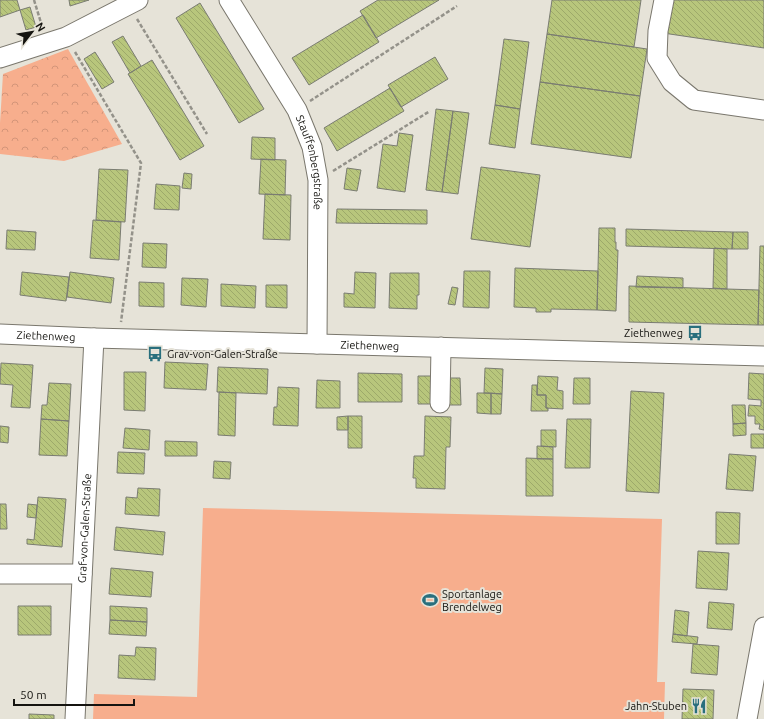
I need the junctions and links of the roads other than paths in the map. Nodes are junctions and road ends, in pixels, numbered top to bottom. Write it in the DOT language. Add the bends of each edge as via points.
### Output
graph roads {
  1 [pos="229,0"];
  2 [pos="664,0"];
  3 [pos="134,2"];
  4 [pos="0,58"];
  5 [pos="764,110"];
  6 [pos="0,334"];
  7 [pos="94,338"];
  8 [pos="317,344"];
  9 [pos="442,348"];
  10 [pos="764,356"];
  11 [pos="440,403"];
  12 [pos="0,574"];
  13 [pos="82,574"];
  14 [pos="764,627"];
  15 [pos="761,662"];
  16 [pos="75,719"];
  17 [pos="747,719"];
  1 -- 8 [label="street, Stauffenbergstraße" via="297,110 312,146 318,180"];
  2 -- 5 [label="street" via="658,31 657,58 672,82 694,100"];
  3 -- 4 [label="street" via="66,37"];
  6 -- 7 [label="street, Ziethenweg"];
  7 -- 8 [label="street, Ziethenweg"];
  7 -- 13 [label="street, Graf-von-Galen-Straße"];
  8 -- 9 [label="street, Ziethenweg"];
  9 -- 10 [label="street, Ziethenweg"];
  9 -- 11 [label="street"];
  12 -- 13 [label="street"];
  13 -- 16 [label="street, Graf-von-Galen-Straße"];
  14 -- 15 [label="street"];
  15 -- 17 [label="street"];
}
